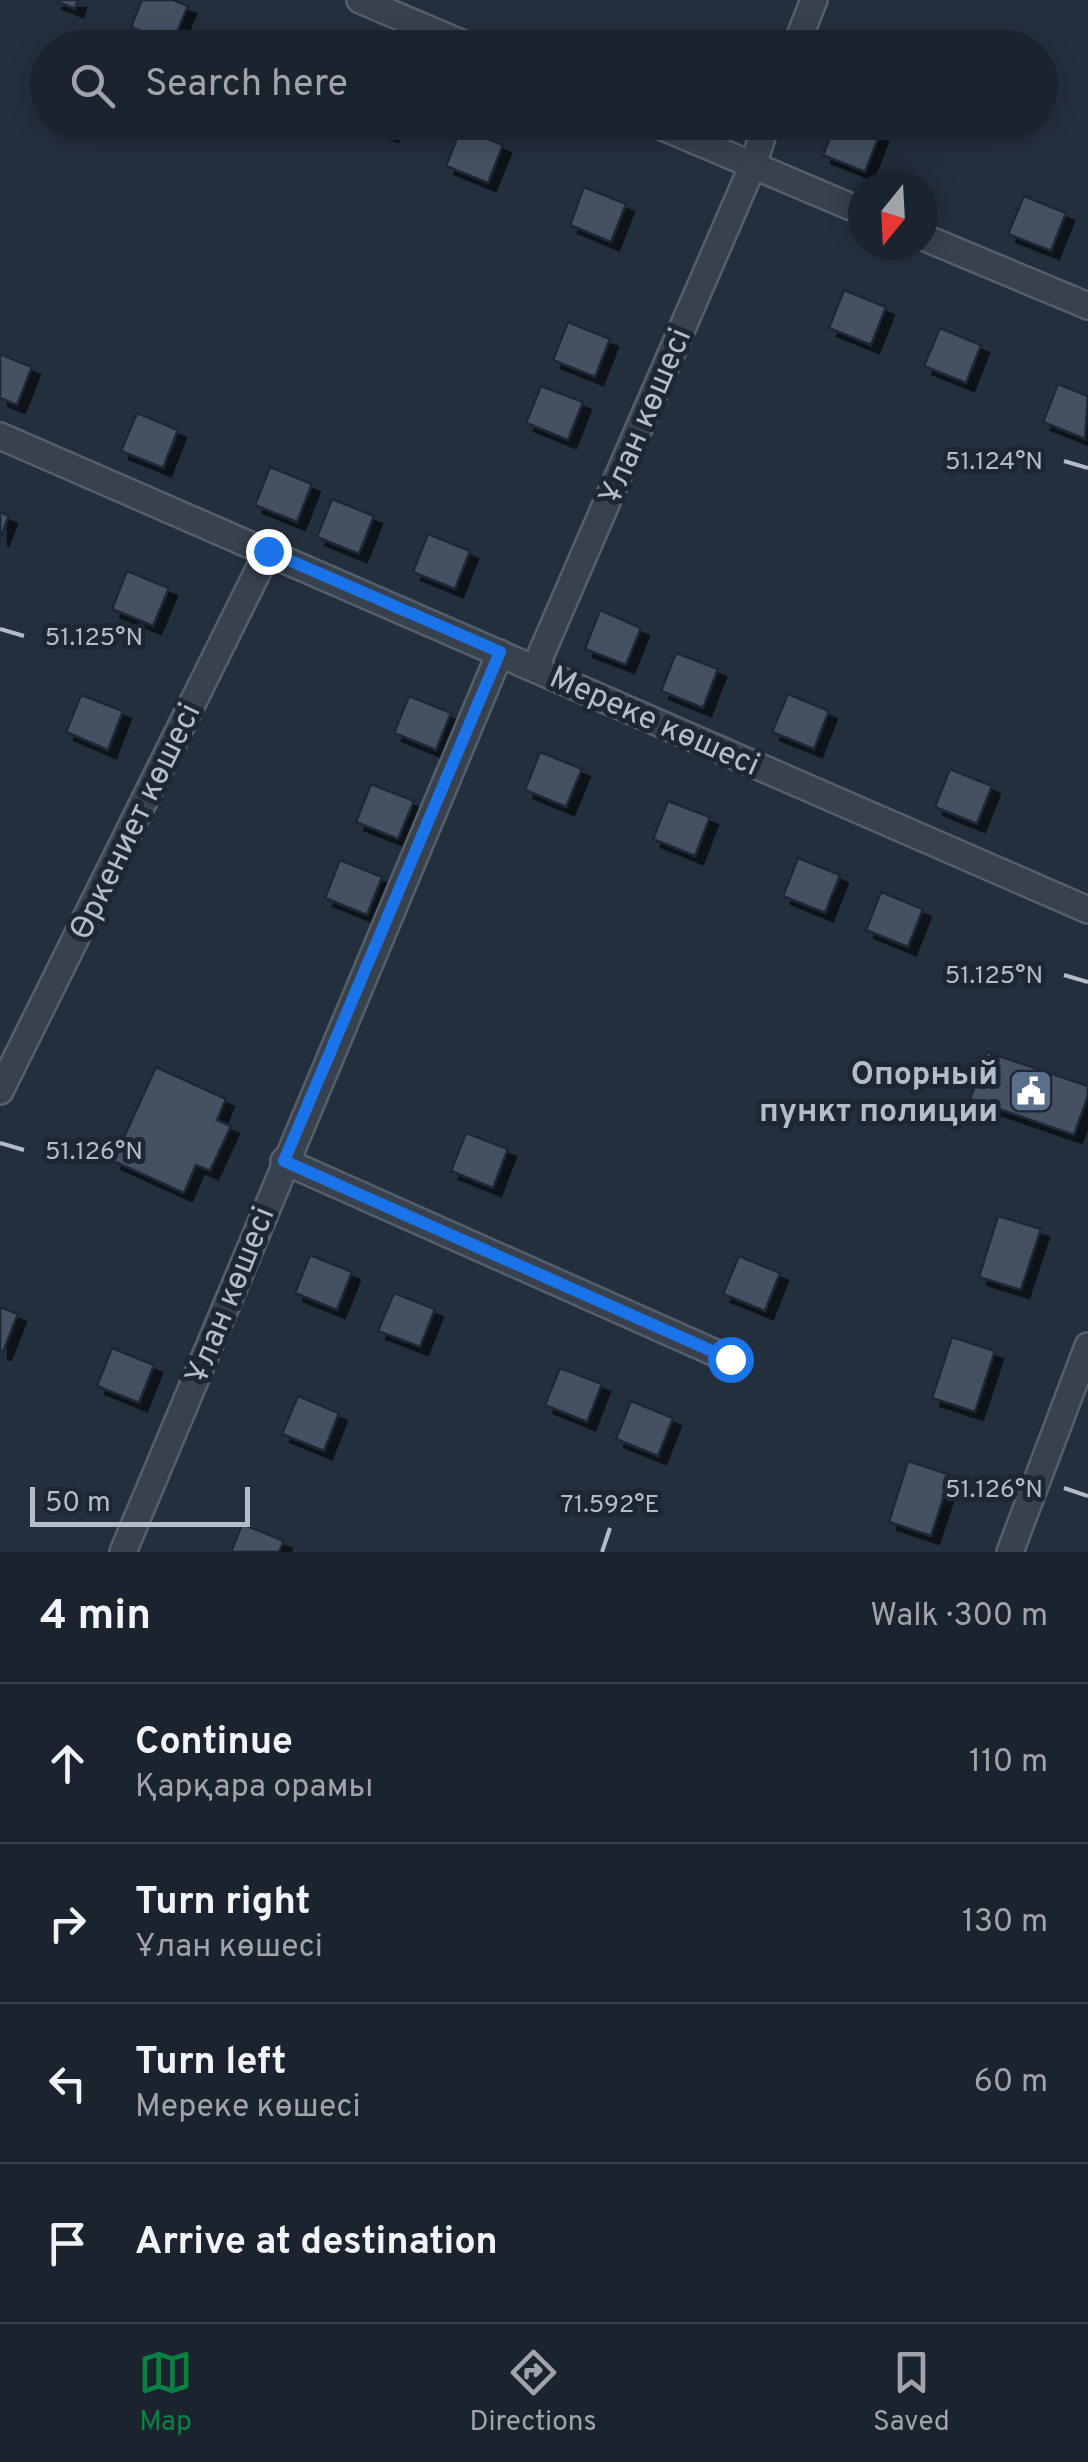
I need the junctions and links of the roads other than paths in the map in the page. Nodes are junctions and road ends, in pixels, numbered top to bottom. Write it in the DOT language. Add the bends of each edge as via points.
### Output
graph roads {
  1 [pos="360,0"];
  2 [pos="814,0"];
  3 [pos="431,30"];
  4 [pos="802,30"];
  5 [pos="694,140"];
  6 [pos="761,140"];
  7 [pos="753,165"];
  8 [pos="848,206"];
  9 [pos="938,243"];
  10 [pos="1088,306"];
  11 [pos="0,436"];
  12 [pos="268,551"];
  13 [pos="500,652"];
  14 [pos="535,668"];
  15 [pos="1088,910"];
  16 [pos="0,1091"];
  17 [pos="284,1161"];
  18 [pos="1088,1346"];
  19 [pos="730,1359"];
  20 [pos="123,1552"];
  21 [pos="1010,1552"];
  1 -- 3 [label="street"];
  2 -- 4 [label="street"];
  5 -- 7 [label="street"];
  6 -- 7 [label="street, Ұлан көшесі"];
  7 -- 8 [label="street"];
  7 -- 14 [label="street, Ұлан көшесі"];
  9 -- 10 [label="street"];
  11 -- 12 [label="street, Мереке көшесі"];
  12 -- 13 [label="street, Мереке көшесі"];
  12 -- 16 [label="street, Өркениет көшесі"];
  13 -- 14 [label="street, Мереке көшесі"];
  13 -- 17 [label="street, Ұлан көшесі"];
  14 -- 15 [label="street, Мереке көшесі"];
  17 -- 19 [label="street"];
  17 -- 20 [label="street, Ұлан көшесі"];
  18 -- 21 [label="street"];
}
